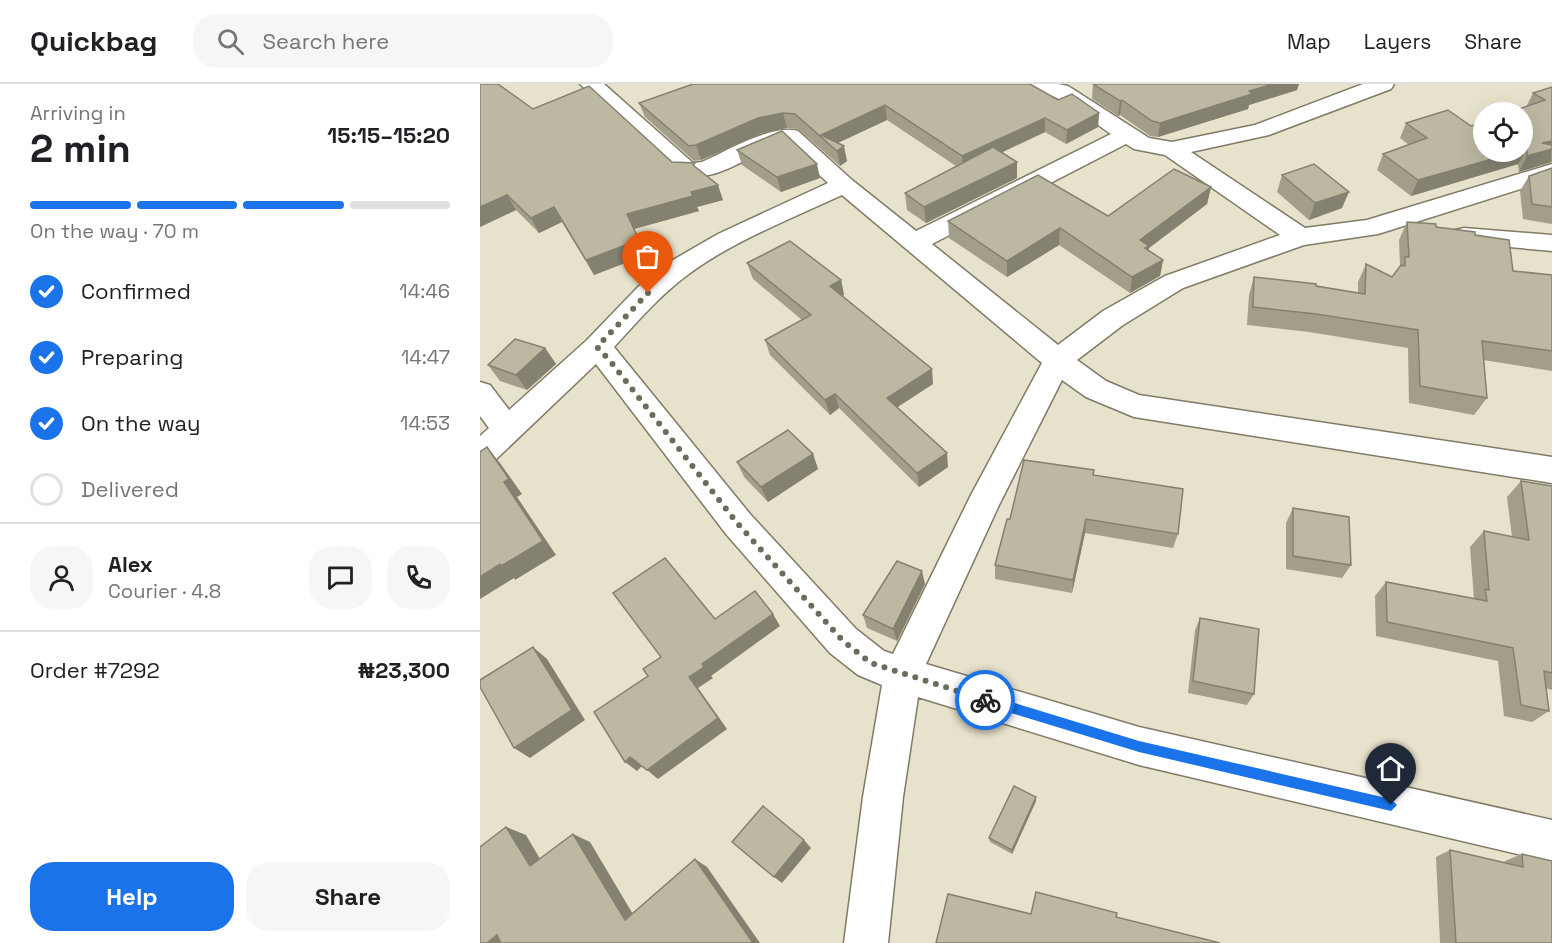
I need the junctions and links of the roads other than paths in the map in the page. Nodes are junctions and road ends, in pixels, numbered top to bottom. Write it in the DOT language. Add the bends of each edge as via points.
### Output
graph roads {
  1 [pos="591,84"];
  2 [pos="1001,84"];
  3 [pos="1379,84"];
  4 [pos="1126,135"];
  5 [pos="1172,149"];
  6 [pos="1552,171"];
  7 [pos="844,185"];
  8 [pos="1369,228"];
  9 [pos="1300,237"];
  10 [pos="915,243"];
  11 [pos="1552,243"];
  12 [pos="597,347"];
  13 [pos="1058,360"];
  14 [pos="480,393"];
  15 [pos="507,430"];
  16 [pos="480,455"];
  17 [pos="1552,470"];
  18 [pos="902,675"];
  19 [pos="1552,841"];
  20 [pos="866,943"];
  1 -- 7 [label="street" via="687,170 706,169 790,136"];
  2 -- 4 [label="street" via="1060,91"];
  3 -- 5 [label="street" via="1261,130"];
  4 -- 5 [label="street" via="1142,144"];
  4 -- 10 [label="street"];
  5 -- 9 [label="street"];
  6 -- 8 [label="street"];
  7 -- 10 [label="street"];
  7 -- 12 [label="street" via="727,240 682,266 648,293"];
  8 -- 9 [label="street"];
  8 -- 11 [label="street"];
  9 -- 13 [label="street" via="1174,282 1113,318"];
  10 -- 13 [label="street"];
  12 -- 15 [label="street"];
  12 -- 18 [label="street" via="738,524 843,641 871,663"];
  13 -- 17 [label="street" via="1096,389 1134,406"];
  13 -- 18 [label="street" via="982,505"];
  14 -- 15 [label="street"];
  15 -- 16 [label="street"];
  18 -- 19 [label="street" via="1139,746"];
  18 -- 20 [label="street"];
}
